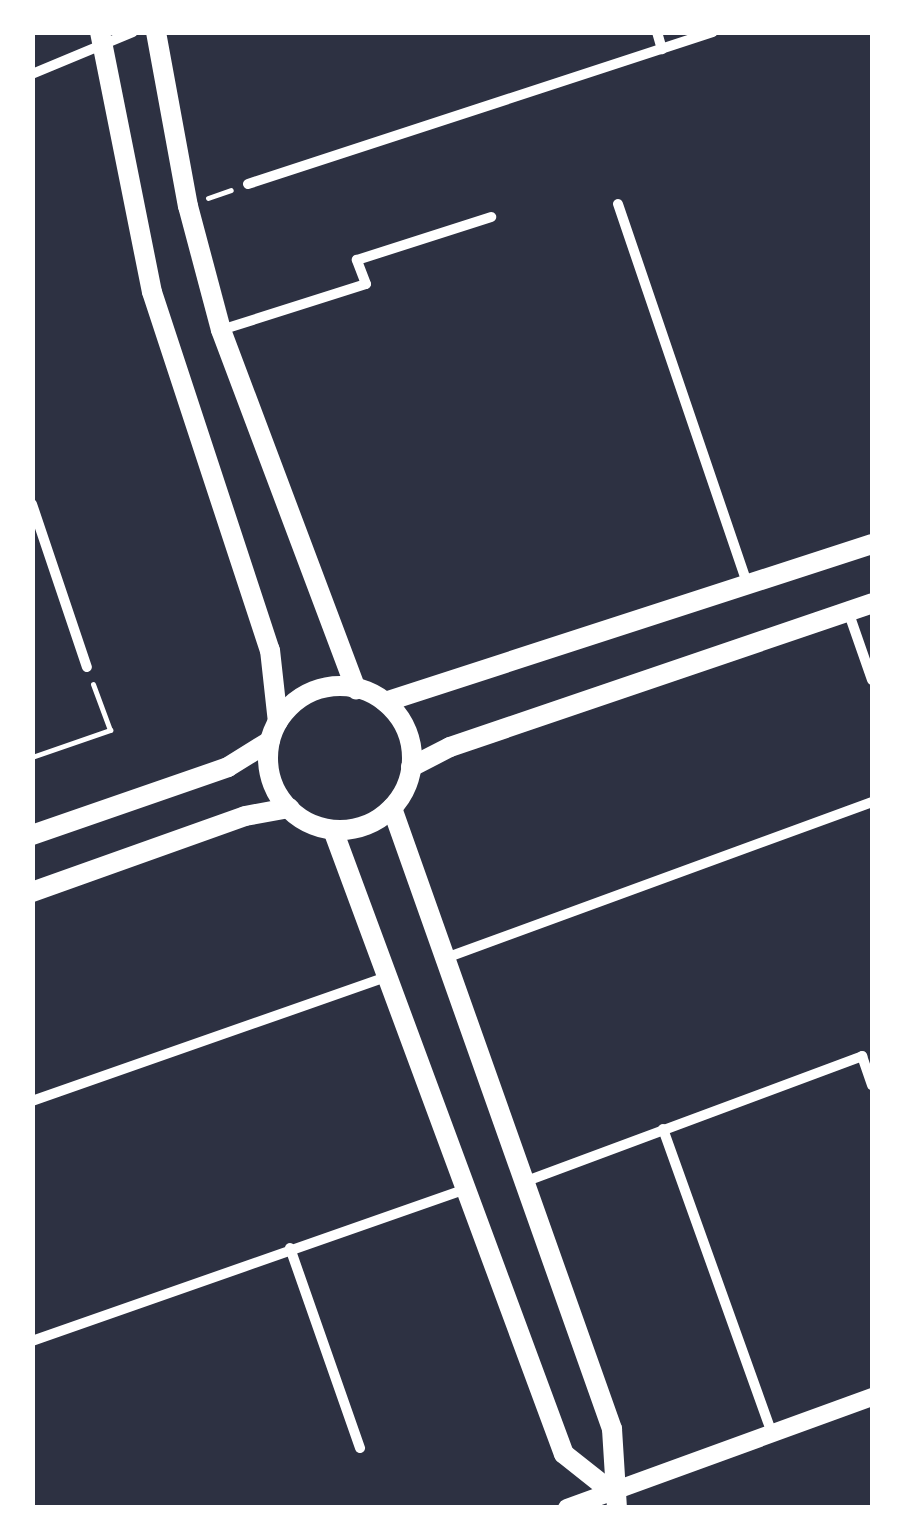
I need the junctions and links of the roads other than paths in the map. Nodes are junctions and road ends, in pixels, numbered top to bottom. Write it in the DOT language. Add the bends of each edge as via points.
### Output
graph roads {
  1 [pos="133,32"];
  2 [pos="156,32"];
  3 [pos="657,32"];
  4 [pos="713,32"];
  5 [pos="101,40"];
  6 [pos="662,49"];
  7 [pos="32,74"];
  8 [pos="248,184"];
  9 [pos="618,204"];
  10 [pos="490,218"];
  11 [pos="221,330"];
  12 [pos="32,504"];
  13 [pos="872,544"];
  14 [pos="748,587"];
  15 [pos="872,603"];
  16 [pos="848,611"];
  17 [pos="87,668"];
  18 [pos="872,680"];
  19 [pos="356,688"];
  20 [pos="385,702"];
  21 [pos="274,731"];
  22 [pos="411,767"];
  23 [pos="872,802"];
  24 [pos="289,808"];
  25 [pos="392,808"];
  26 [pos="333,830"];
  27 [pos="32,835"];
  28 [pos="32,892"];
  29 [pos="443,960"];
  30 [pos="389,976"];
  31 [pos="872,1085"];
  32 [pos="32,1100"];
  33 [pos="662,1129"];
  34 [pos="524,1182"];
  35 [pos="466,1188"];
  36 [pos="290,1248"];
  37 [pos="32,1341"];
  38 [pos="872,1397"];
  39 [pos="772,1433"];
  40 [pos="360,1448"];
  41 [pos="615,1500"];
  42 [pos="567,1508"];
  1 -- 5 [label="street"];
  2 -- 11 [label="main road" via="188,206"];
  3 -- 6 [label="street"];
  4 -- 6 [label="street"];
  5 -- 7 [label="street"];
  5 -- 21 [label="main road" via="152,292 270,650"];
  6 -- 8 [label="street"];
  9 -- 14 [label="street"];
  10 -- 11 [label="street" via="357,260 366,284"];
  11 -- 19 [label="main road"];
  12 -- 17 [label="street"];
  13 -- 14 [label="main road"];
  14 -- 20 [label="main road"];
  15 -- 16 [label="main road"];
  16 -- 18 [label="street"];
  16 -- 22 [label="main road" via="450,747"];
  19 -- 20 [label="main road"];
  19 -- 21 [label="main road" via="307,694"];
  20 -- 22 [label="main road" via="408,735"];
  21 -- 24 [label="main road" via="272,782"];
  21 -- 27 [label="main road" via="228,767"];
  22 -- 25 [label="main road"];
  23 -- 29 [label="street"];
  24 -- 26 [label="main road"];
  24 -- 28 [label="main road" via="246,816"];
  25 -- 26 [label="main road" via="373,823"];
  25 -- 29 [label="main road"];
  26 -- 30 [label="main road"];
  29 -- 34 [label="main road"];
  30 -- 32 [label="street"];
  30 -- 35 [label="main road"];
  31 -- 33 [label="street" via="862,1056"];
  33 -- 34 [label="street"];
  33 -- 39 [label="street"];
  34 -- 41 [label="main road" via="612,1429"];
  35 -- 36 [label="street"];
  35 -- 41 [label="main road" via="564,1454"];
  36 -- 37 [label="street"];
  36 -- 40 [label="street"];
  38 -- 39 [label="street"];
  39 -- 41 [label="street"];
  41 -- 42 [label="street"];
}
